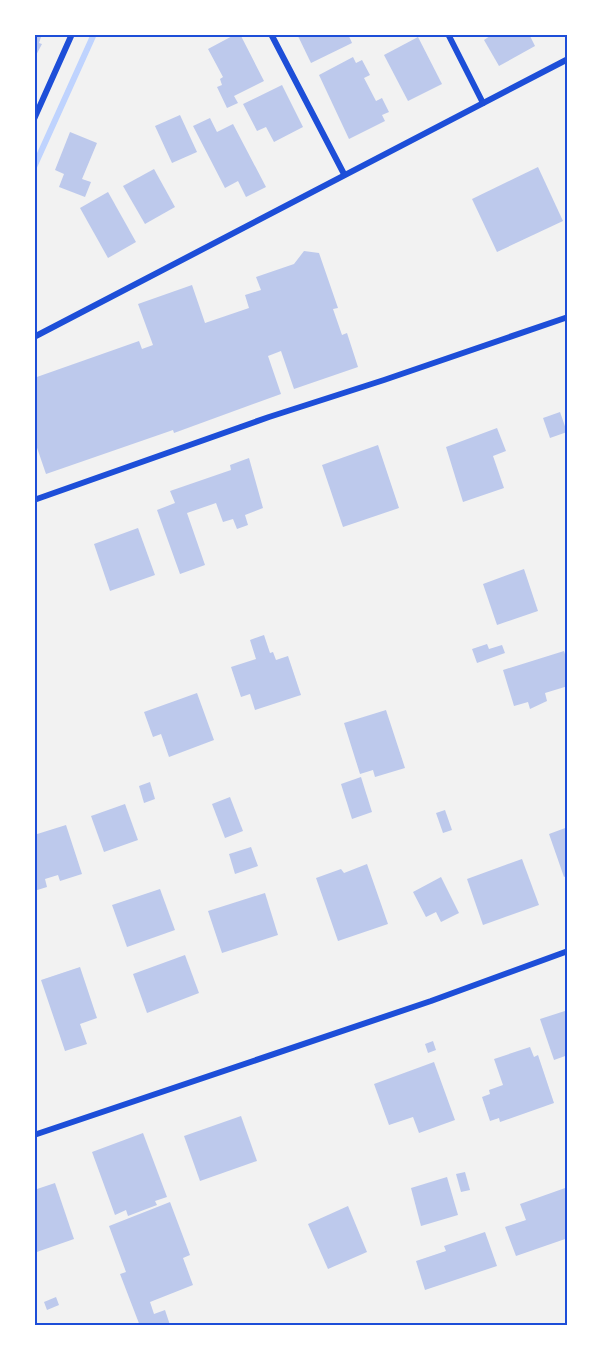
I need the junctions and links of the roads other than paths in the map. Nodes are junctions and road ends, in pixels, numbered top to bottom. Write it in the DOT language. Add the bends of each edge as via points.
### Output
graph roads {
  1 [pos="72,34"];
  2 [pos="271,34"];
  3 [pos="448,34"];
  4 [pos="567,59"];
  5 [pos="483,103"];
  6 [pos="34,119"];
  7 [pos="344,174"];
  8 [pos="567,317"];
  9 [pos="34,337"];
  10 [pos="34,500"];
  11 [pos="567,951"];
  12 [pos="34,1135"];
  1 -- 6 [label="street"];
  2 -- 7 [label="street"];
  3 -- 5 [label="street"];
  4 -- 5 [label="street"];
  5 -- 7 [label="street"];
  7 -- 9 [label="street"];
  8 -- 10 [label="street"];
  11 -- 12 [label="street"];
}
